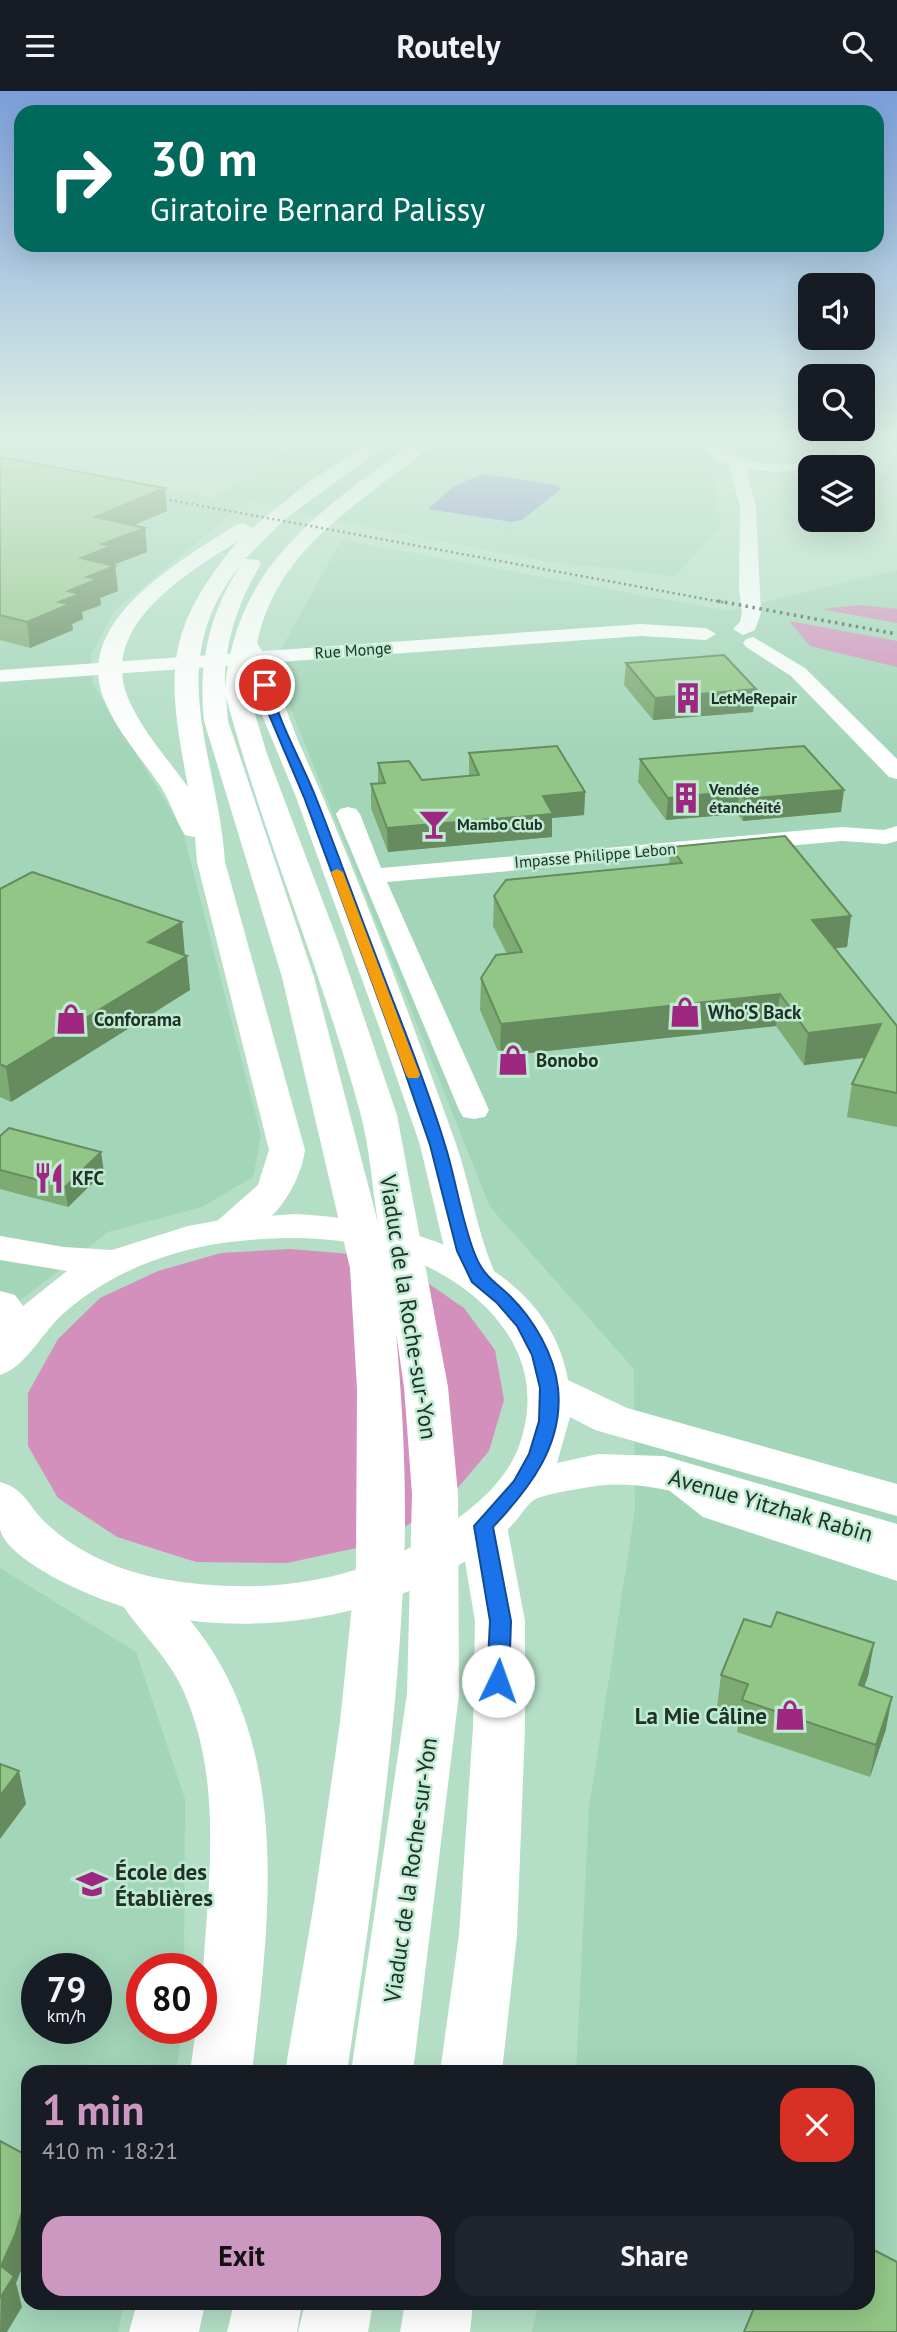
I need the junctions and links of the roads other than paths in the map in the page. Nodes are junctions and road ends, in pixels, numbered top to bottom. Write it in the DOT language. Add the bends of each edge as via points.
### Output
graph roads {
  1 [pos="225,543"];
  2 [pos="248,543"];
  3 [pos="271,543"];
  4 [pos="300,543"];
  5 [pos="747,543"];
  6 [pos="748,636"];
  7 [pos="245,642"];
  8 [pos="109,669"];
  9 [pos="0,676"];
  10 [pos="897,772"];
  11 [pos="348,814"];
  12 [pos="891,844"];
  13 [pos="211,862"];
  14 [pos="372,876"];
  15 [pos="314,975"];
  16 [pos="474,1109"];
  17 [pos="227,1230"];
  18 [pos="0,1248"];
  19 [pos="116,1262"];
  20 [pos="477,1278"];
  21 [pos="7,1332"];
  22 [pos="549,1388"];
  23 [pos="675,1475"];
  24 [pos="521,1486"];
  25 [pos="0,1498"];
  26 [pos="897,1500"];
  27 [pos="483,1526"];
  28 [pos="897,1541"];
  29 [pos="897,1566"];
  30 [pos="140,1593"];
  31 [pos="221,2065"];
  32 [pos="317,2065"];
  33 [pos="384,2065"];
  34 [pos="472,2065"];
  35 [pos="170,2310"];
  36 [pos="267,2310"];
  37 [pos="338,2310"];
  38 [pos="438,2310"];
  39 [pos="164,2332"];
  40 [pos="262,2332"];
  41 [pos="333,2332"];
  42 [pos="435,2332"];
  1 -- 8 [label="main road" via="153,593 122,630"];
  2 -- 13 [label="main road" via="211,591 192,632 185,682 211,829"];
  3 -- 15 [label="main road" via="238,584 223,615 212,695 216,721"];
  4 -- 7 [label="main road" via="267,584"];
  5 -- 6 [label="street" via="752,616"];
  6 -- 8 [label="street, Rue Monge" via="720,628 719,641 641,630"];
  6 -- 10 [label="street" via="798,673"];
  7 -- 15 [label="main road" via="237,694"];
  7 -- 20 [label="main road" via="261,667 269,703 310,797 398,1032 438,1145 465,1251"];
  8 -- 9 [label="street, Rue Monge"];
  8 -- 13 [label="main road" via="113,691 131,726 177,789"];
  11 -- 14 [label="street"];
  12 -- 14 [label="street, Impasse Philippe Lebon" via="818,838"];
  13 -- 17 [label="main road" via="287,1150 286,1172 269,1197"];
  14 -- 16 [label="street"];
  15 -- 32 [label="main road, Viaduc de la Roche-sur-Yon" via="370,1268 379,1389 380,1565 366,1722"];
  15 -- 33 [label="main road, Viaduc de la Roche-sur-Yon" via="379,1115 426,1387 435,1493 433,1694"];
  17 -- 19 [label="main road" via="170,1242"];
  17 -- 20 [label="main road" via="282,1226 388,1238 436,1255"];
  18 -- 19 [label="main road"];
  19 -- 21 [label="main road" via="79,1281"];
  20 -- 22 [label="main road" via="524,1324 541,1355"];
  22 -- 24 [label="main road" via="548,1421 539,1454"];
  22 -- 26 [label="main road, Avenue Yitzhak Rabin" via="611,1419"];
  23 -- 24 [label="main road, Avenue Yitzhak Rabin" via="598,1470"];
  23 -- 28 [label="main road, Avenue Yitzhak Rabin"];
  23 -- 29 [label="street" via="718,1507"];
  24 -- 27 [label="main road"];
  25 -- 30 [label="main road" via="28,1534 59,1558"];
  27 -- 30 [label="main road" via="429,1562 374,1584 289,1604 212,1605"];
  27 -- 34 [label="main road" via="500,1621 499,1727 488,1935"];
  30 -- 31 [label="main road" via="209,1692 231,1758 239,1827 236,1961"];
  35 -- 39 [label="main road"];
  36 -- 40 [label="main road"];
  37 -- 41 [label="main road"];
  38 -- 42 [label="main road"];
}
